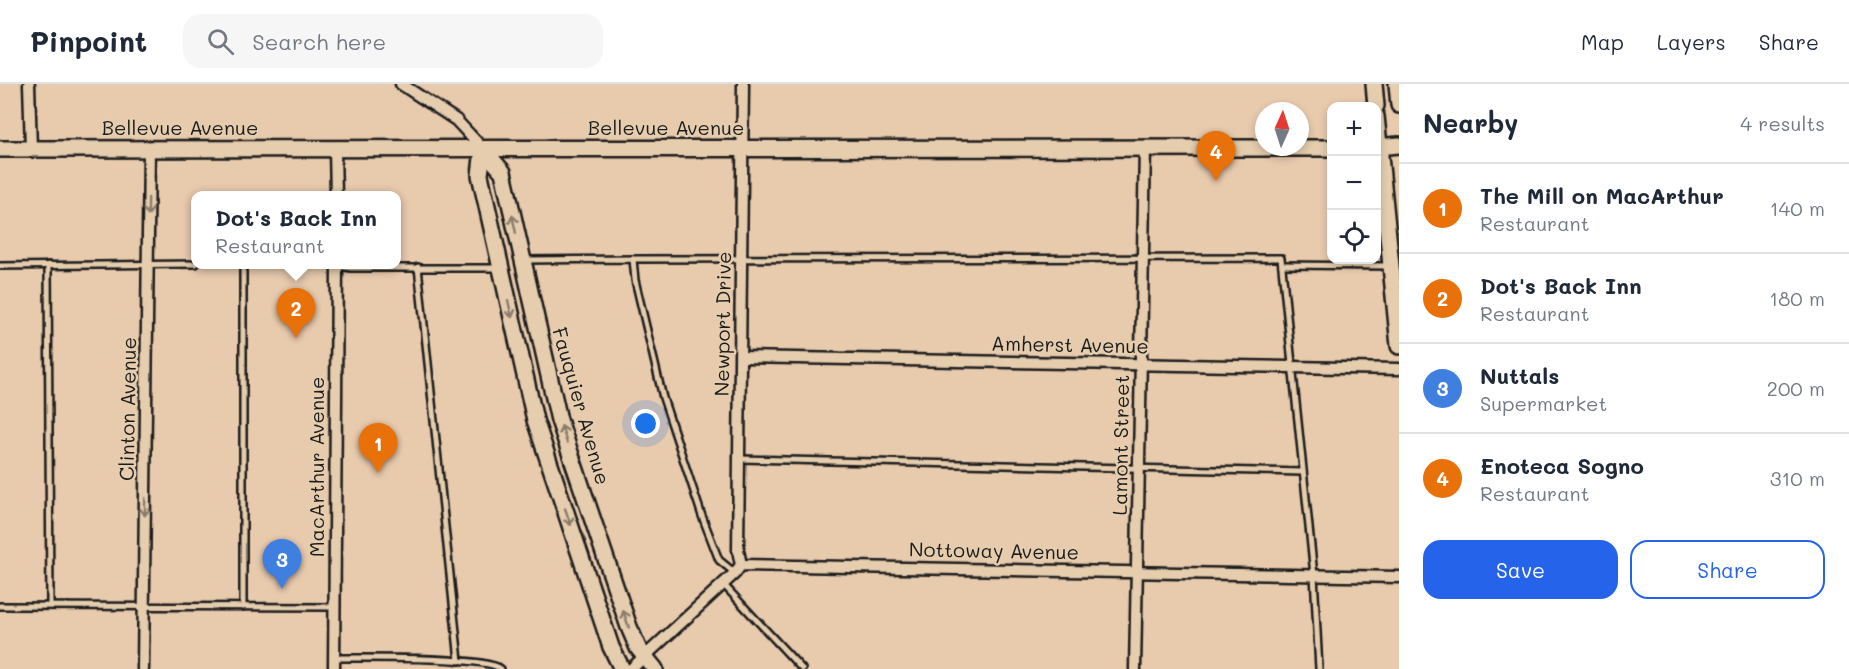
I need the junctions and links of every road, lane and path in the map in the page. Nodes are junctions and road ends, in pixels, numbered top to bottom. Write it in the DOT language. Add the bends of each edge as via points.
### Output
graph roads {
  1 [pos="29,84"];
  2 [pos="401,84"];
  3 [pos="743,84"];
  4 [pos="1374,84"];
  5 [pos="1397,84"];
  6 [pos="1376,102"];
  7 [pos="1399,105"];
  8 [pos="1399,146"];
  9 [pos="1381,147"];
  10 [pos="31,148"];
  11 [pos="1327,148"];
  12 [pos="0,149"];
  13 [pos="149,149"];
  14 [pos="483,149"];
  15 [pos="1145,149"];
  16 [pos="335,150"];
  17 [pos="742,150"];
  18 [pos="1379,156"];
  19 [pos="336,191"];
  20 [pos="1143,257"];
  21 [pos="633,259"];
  22 [pos="742,259"];
  23 [pos="522,260"];
  24 [pos="148,264"];
  25 [pos="191,264"];
  26 [pos="48,265"];
  27 [pos="1282,265"];
  28 [pos="0,266"];
  29 [pos="1391,266"];
  30 [pos="401,267"];
  31 [pos="418,267"];
  32 [pos="501,268"];
  33 [pos="243,269"];
  34 [pos="337,269"];
  35 [pos="1399,346"];
  36 [pos="741,357"];
  37 [pos="1140,364"];
  38 [pos="1292,367"];
  39 [pos="1399,369"];
  40 [pos="738,459"];
  41 [pos="1138,468"];
  42 [pos="1302,472"];
  43 [pos="738,569"];
  44 [pos="1137,572"];
  45 [pos="1314,575"];
  46 [pos="1399,577"];
  47 [pos="723,584"];
  48 [pos="50,605"];
  49 [pos="0,606"];
  50 [pos="144,606"];
  51 [pos="243,607"];
  52 [pos="334,607"];
  53 [pos="644,657"];
  54 [pos="459,661"];
  55 [pos="334,663"];
  56 [pos="142,669"];
  57 [pos="501,669"];
  58 [pos="622,669"];
  59 [pos="631,669"];
  60 [pos="655,669"];
  61 [pos="802,669"];
  62 [pos="1135,669"];
  63 [pos="1319,669"];
  1 -- 10 [label="street"];
  2 -- 14 [label="street, Fauquier Avenue" via="456,120"];
  3 -- 17 [label="street, Newport Drive"];
  4 -- 6 [label="street"];
  5 -- 7 [label="street"];
  8 -- 9 [label="street"];
  10 -- 12 [label="street, Bellevue Avenue"];
  10 -- 13 [label="street, Bellevue Avenue"];
  11 -- 15 [label="street, Bellevue Avenue"];
  13 -- 16 [label="street, Bellevue Avenue"];
  13 -- 24 [label="street, Clinton Avenue, one-way"];
  14 -- 16 [label="street, Bellevue Avenue"];
  14 -- 17 [label="street, Bellevue Avenue"];
  23 -- 14 [label="street, Fauquier Avenue, one-way" via="503,172"];
  14 -- 32 [label="street" via="480,175"];
  15 -- 17 [label="street, Bellevue Avenue"];
  15 -- 20 [label="street, Lamont Street"];
  16 -- 19 [label="street"];
  17 -- 22 [label="street, Newport Drive"];
  18 -- 29 [label="street"];
  20 -- 22 [label="lane"];
  20 -- 27 [label="lane" via="1281,258"];
  20 -- 37 [label="street, Lamont Street"];
  21 -- 22 [label="lane"];
  21 -- 23 [label="lane"];
  21 -- 43 [label="lane" via="663,398 702,516 719,560"];
  22 -- 36 [label="street, Newport Drive"];
  53 -- 23 [label="street, Fauquier Avenue, one-way" via="629,627 559,420"];
  24 -- 25 [label="lane"];
  24 -- 26 [label="lane"];
  24 -- 50 [label="street, Clinton Avenue, one-way"];
  26 -- 28 [label="lane"];
  26 -- 48 [label="lane"];
  27 -- 29 [label="lane"];
  27 -- 38 [label="lane"];
  29 -- 35 [label="street"];
  30 -- 31 [label="lane"];
  31 -- 32 [label="lane"];
  31 -- 54 [label="lane"];
  32 -- 58 [label="street, one-way" via="536,420"];
  33 -- 51 [label="lane"];
  34 -- 52 [label="street, MacArthur Avenue"];
  36 -- 37 [label="street, Amherst Avenue"];
  36 -- 40 [label="street, Newport Drive"];
  37 -- 38 [label="street, Amherst Avenue"];
  37 -- 41 [label="street, Lamont Street"];
  38 -- 39 [label="street, Amherst Avenue"];
  38 -- 42 [label="lane"];
  40 -- 41 [label="lane"];
  40 -- 43 [label="street, Newport Drive"];
  41 -- 42 [label="lane"];
  41 -- 44 [label="street, Lamont Street"];
  42 -- 45 [label="lane"];
  43 -- 44 [label="street, Nottoway Avenue"];
  43 -- 47 [label="street"];
  44 -- 45 [label="street, Nottoway Avenue"];
  44 -- 62 [label="street, Lamont Street"];
  45 -- 46 [label="street, Nottoway Avenue"];
  45 -- 63 [label="lane"];
  47 -- 53 [label="street"];
  47 -- 61 [label="lane"];
  48 -- 49 [label="lane"];
  48 -- 50 [label="lane"];
  50 -- 51 [label="lane"];
  50 -- 56 [label="street, Clinton Avenue"];
  51 -- 52 [label="lane"];
  52 -- 55 [label="street, MacArthur Avenue"];
  53 -- 59 [label="street"];
  53 -- 60 [label="street, Fauquier Avenue"];
  54 -- 55 [label="lane"];
  54 -- 57 [label="lane" via="492,663"];
}
